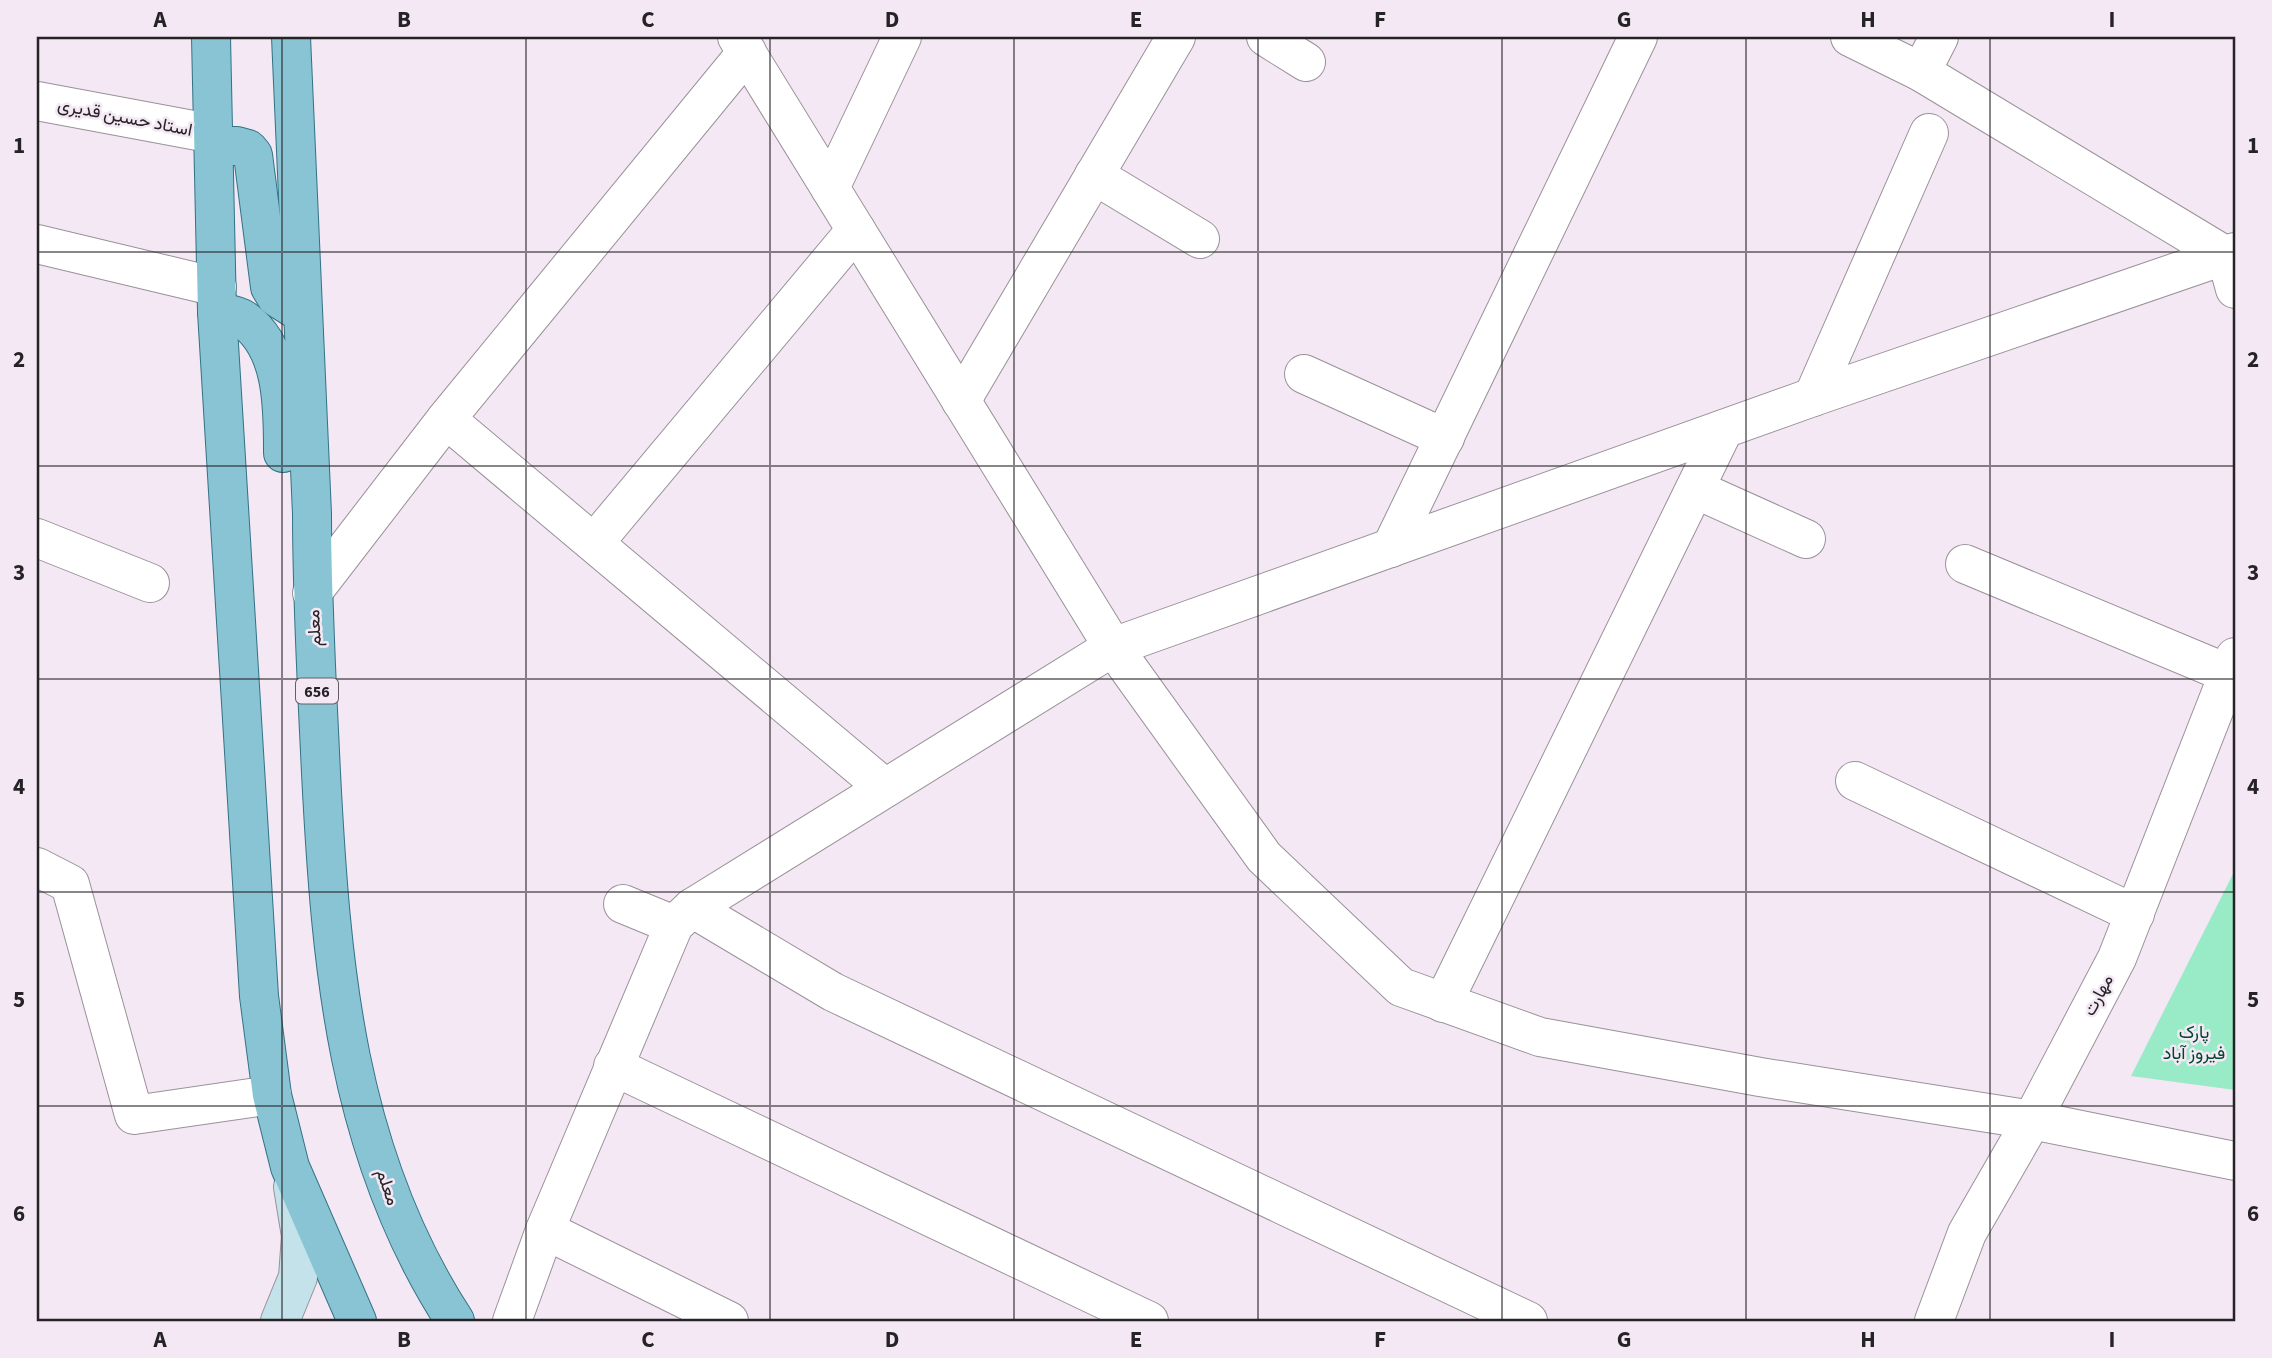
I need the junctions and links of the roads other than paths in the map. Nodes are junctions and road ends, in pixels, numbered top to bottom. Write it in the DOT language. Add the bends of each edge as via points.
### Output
graph roads {
  1 [pos="211,37"];
  2 [pos="292,37"];
  3 [pos="902,37"];
  4 [pos="1176,37"];
  5 [pos="1266,37"];
  6 [pos="1638,37"];
  7 [pos="1850,37"];
  8 [pos="1939,37"];
  9 [pos="742,44"];
  10 [pos="1307,62"];
  11 [pos="1920,72"];
  12 [pos="37,101"];
  13 [pos="1929,133"];
  14 [pos="215,140"];
  15 [pos="1094,175"];
  16 [pos="830,188"];
  17 [pos="856,230"];
  18 [pos="1200,239"];
  19 [pos="37,244"];
  20 [pos="2232,265"];
  21 [pos="217,299"];
  22 [pos="303,314"];
  23 [pos="1304,374"];
  24 [pos="1813,397"];
  25 [pos="961,401"];
  26 [pos="446,419"];
  27 [pos="1724,429"];
  28 [pos="1445,438"];
  29 [pos="1695,489"];
  30 [pos="312,514"];
  31 [pos="37,538"];
  32 [pos="1806,538"];
  33 [pos="594,543"];
  34 [pos="1391,548"];
  35 [pos="1965,564"];
  36 [pos="149,583"];
  37 [pos="312,593"];
  38 [pos="1113,647"];
  39 [pos="2232,665"];
  40 [pos="1855,781"];
  41 [pos="885,788"];
  42 [pos="37,867"];
  43 [pos="623,904"];
  44 [pos="2135,914"];
  45 [pos="683,916"];
  46 [pos="1443,1003"];
  47 [pos="613,1066"];
  48 [pos="272,1095"];
  49 [pos="2032,1120"];
  50 [pos="2235,1161"];
  51 [pos="290,1167"];
  52 [pos="545,1230"];
  53 [pos="1130,1317"];
  54 [pos="280,1321"];
  55 [pos="357,1321"];
  56 [pos="455,1321"];
  57 [pos="512,1321"];
  58 [pos="729,1321"];
  59 [pos="1528,1321"];
  60 [pos="1934,1321"];
  1 -- 14 [label="main road"];
  2 -- 22 [label="main road, معلم / 656"];
  3 -- 16 [label="street"];
  4 -- 15 [label="street"];
  5 -- 10 [label="street"];
  6 -- 28 [label="street"];
  7 -- 11 [label="street"];
  8 -- 11 [label="street"];
  9 -- 16 [label="street"];
  9 -- 26 [label="street"];
  11 -- 20 [label="street"];
  12 -- 14 [label="street, استاد حسین قدیری"];
  13 -- 24 [label="street"];
  14 -- 21 [label="main road"];
  14 -- 22 [label="main road" via="248,149 253,155 270,287 276,297"];
  15 -- 18 [label="street"];
  15 -- 25 [label="street"];
  16 -- 17 [label="street"];
  17 -- 25 [label="street"];
  17 -- 33 [label="street"];
  19 -- 21 [label="street"];
  20 -- 24 [label="street"];
  21 -- 30 [label="main road" via="260,334 275,364 284,461"];
  21 -- 48 [label="main road" via="259,996"];
  22 -- 30 [label="main road, معلم / 656"];
  23 -- 28 [label="street"];
  24 -- 27 [label="street"];
  25 -- 38 [label="street"];
  26 -- 33 [label="street"];
  26 -- 37 [label="street"];
  27 -- 29 [label="street"];
  27 -- 34 [label="street"];
  28 -- 34 [label="street"];
  29 -- 32 [label="street"];
  29 -- 46 [label="street"];
  30 -- 37 [label="main road, معلم / 656"];
  31 -- 36 [label="street"];
  33 -- 41 [label="street"];
  34 -- 38 [label="street"];
  35 -- 39 [label="street"];
  37 -- 56 [label="main road, معلم / 656" via="328,897 348,1052 399,1216"];
  38 -- 41 [label="street"];
  38 -- 46 [label="street" via="1264,857 1401,987"];
  39 -- 44 [label="street, مهارت"];
  40 -- 44 [label="street"];
  41 -- 45 [label="street"];
  42 -- 48 [label="street" via="70,884 134,1115"];
  43 -- 45 [label="street"];
  44 -- 49 [label="street, مهارت" via="2117,958"];
  45 -- 47 [label="street"];
  45 -- 59 [label="street" via="833,992"];
  46 -- 49 [label="street" via="1540,1037"];
  47 -- 52 [label="street"];
  47 -- 53 [label="street"];
  48 -- 51 [label="main road"];
  49 -- 50 [label="street"];
  49 -- 60 [label="street, مهارت" via="1967,1233"];
  51 -- 54 [label="street" via="301,1236 298,1277"];
  51 -- 55 [label="main road"];
  52 -- 57 [label="street"];
  52 -- 58 [label="street"];
}
